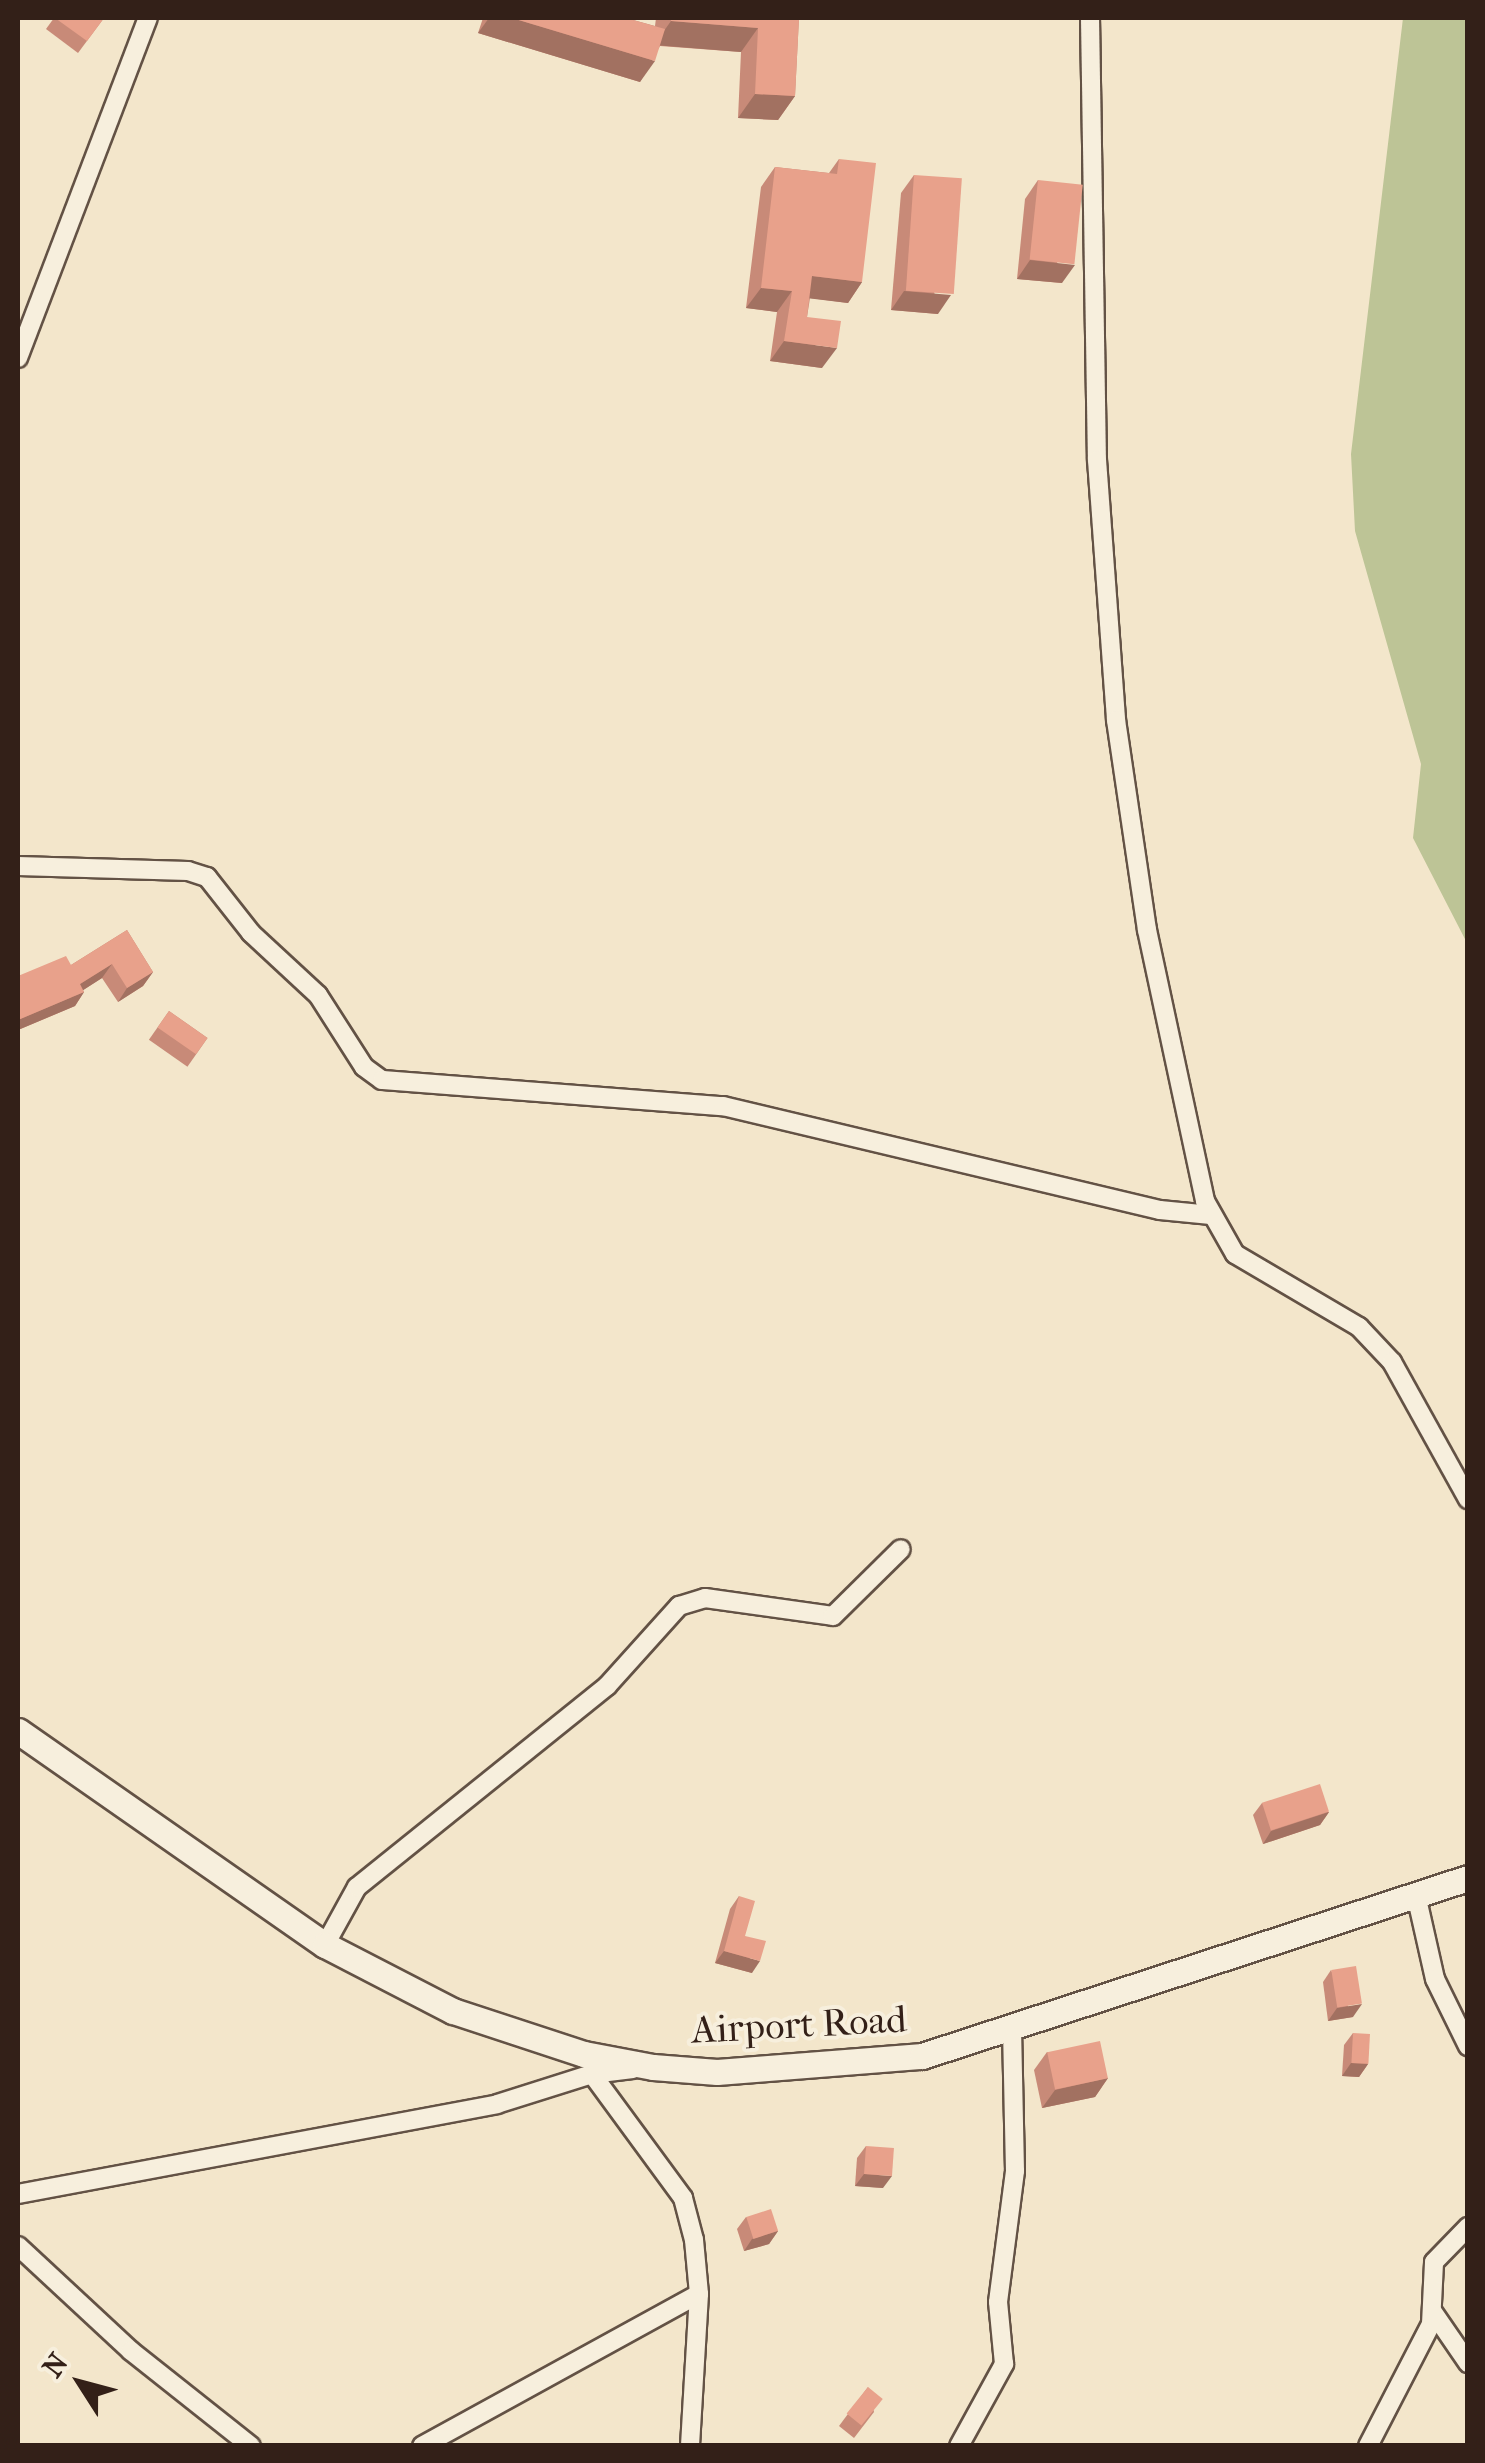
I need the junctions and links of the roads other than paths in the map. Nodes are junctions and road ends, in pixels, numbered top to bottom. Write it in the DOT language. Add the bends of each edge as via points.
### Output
graph roads {
  1 [pos="148,18"];
  2 [pos="1090,18"];
  3 [pos="18,358"];
  4 [pos="18,866"];
  5 [pos="1211,1215"];
  6 [pos="1468,1500"];
  7 [pos="901,1549"];
  8 [pos="18,1731"];
  9 [pos="1468,1878"];
  10 [pos="1417,1899"];
  11 [pos="324,1944"];
  12 [pos="1012,2032"];
  13 [pos="1468,2046"];
  14 [pos="654,2067"];
  15 [pos="592,2074"];
  16 [pos="18,2194"];
  17 [pos="1468,2227"];
  18 [pos="18,2246"];
  19 [pos="699,2294"];
  20 [pos="1433,2312"];
  21 [pos="1468,2364"];
  22 [pos="252,2446"];
  23 [pos="422,2446"];
  24 [pos="690,2446"];
  25 [pos="959,2446"];
  26 [pos="1368,2446"];
  1 -- 3 [label="street"];
  2 -- 5 [label="street" via="1096,460 1118,738 1147,930"];
  4 -- 5 [label="street" via="188,871 208,878 251,932 318,996 364,1067 382,1080 724,1106 1160,1210"];
  5 -- 6 [label="street" via="1235,1254 1358,1327 1392,1362"];
  7 -- 11 [label="street" via="834,1616 705,1598 680,1606 607,1686 357,1887"];
  8 -- 11 [label="main road, Airport Road"];
  9 -- 10 [label="main road, Airport Road"];
  10 -- 12 [label="main road, Airport Road" via="1235,1951"];
  10 -- 13 [label="street" via="1435,1979"];
  11 -- 14 [label="main road, Airport Road" via="454,2012 584,2054"];
  12 -- 14 [label="main road, Airport Road" via="922,2056 836,2066 716,2072"];
  12 -- 25 [label="street" via="1015,2170 998,2302 1004,2364"];
  14 -- 15 [label="street"];
  15 -- 16 [label="street" via="497,2104"];
  15 -- 19 [label="street" via="683,2198"];
  17 -- 20 [label="street" via="1434,2262"];
  18 -- 22 [label="street" via="131,2351"];
  19 -- 23 [label="street"];
  19 -- 24 [label="street"];
  20 -- 21 [label="street"];
  20 -- 26 [label="street"];
}
